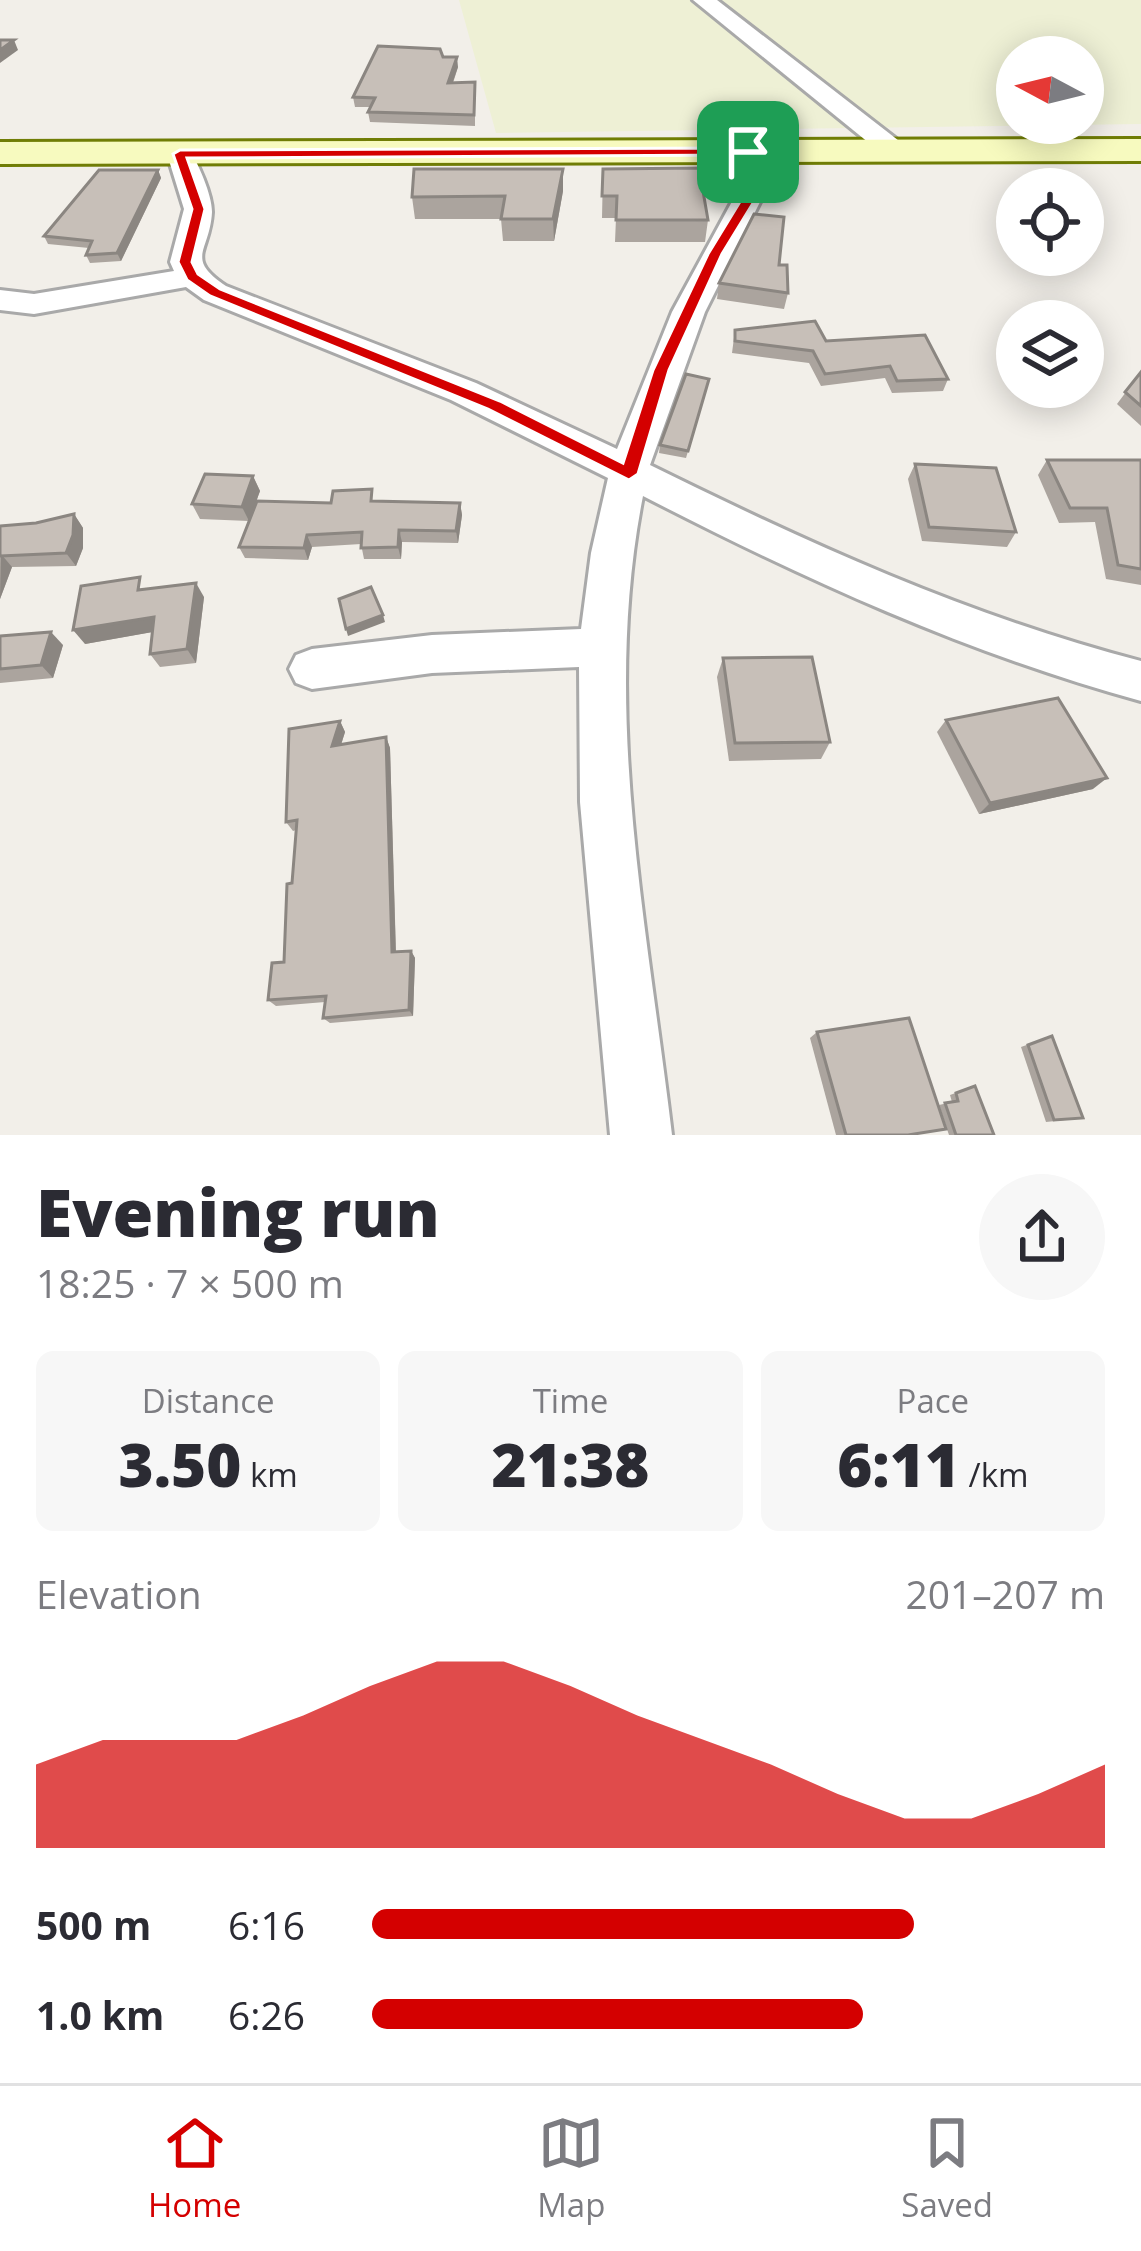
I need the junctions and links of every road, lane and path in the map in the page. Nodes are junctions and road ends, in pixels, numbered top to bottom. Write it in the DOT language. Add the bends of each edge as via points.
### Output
graph roads {
  1 [pos="704,0"];
  2 [pos="894,150"];
  3 [pos="1141,150"];
  4 [pos="748,152"];
  5 [pos="0,153"];
  6 [pos="180,154"];
  7 [pos="192,277"];
  8 [pos="0,300"];
  9 [pos="629,474"];
  10 [pos="602,647"];
  11 [pos="312,669"];
  12 [pos="1141,682"];
  13 [pos="641,1135"];
  1 -- 2 [label="street"];
  2 -- 3 [label="main road"];
  2 -- 4 [label="main road"];
  4 -- 6 [label="main road"];
  4 -- 9 [label="street" via="748,200 661,370"];
  5 -- 6 [label="main road"];
  6 -- 7 [label="street" via="198,209 185,262"];
  7 -- 8 [label="street" via="46,303"];
  7 -- 9 [label="street" via="494,405"];
  9 -- 10 [label="street"];
  9 -- 12 [label="street" via="973,631"];
  10 -- 11 [label="street"];
  10 -- 13 [label="street" via="608,814"];
}
